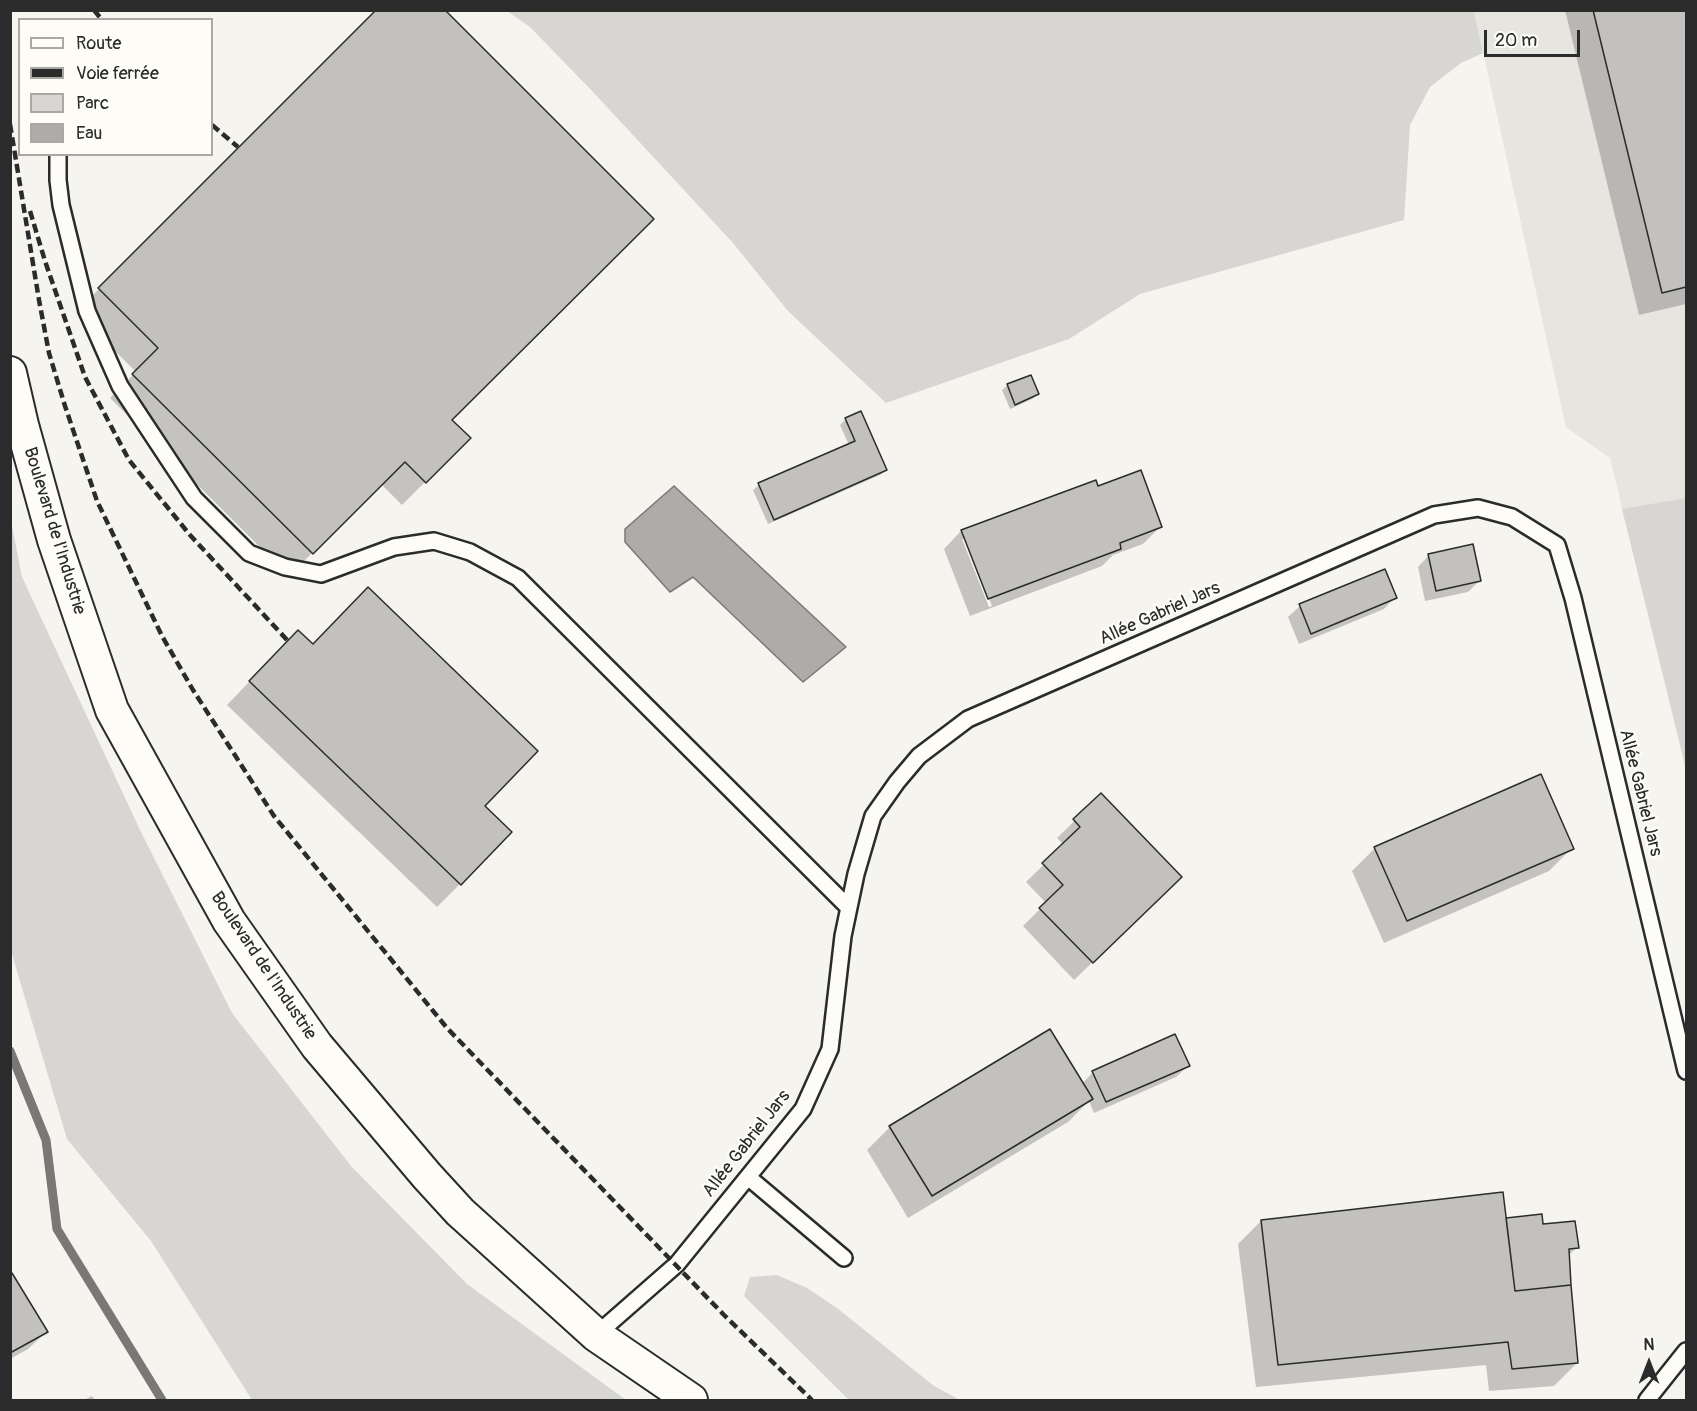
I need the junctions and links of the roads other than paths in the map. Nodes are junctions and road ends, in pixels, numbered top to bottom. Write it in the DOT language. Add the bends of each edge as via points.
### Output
graph roads {
  1 [pos="58,156"];
  2 [pos="10,373"];
  3 [pos="849,908"];
  4 [pos="1686,1071"];
  5 [pos="748,1177"];
  6 [pos="844,1258"];
  7 [pos="596,1335"];
  8 [pos="1686,1351"];
  9 [pos="691,1401"];
  10 [pos="1647,1401"];
  1 -- 3 [label="lane" via="61,205 87,311 120,386 194,498 249,553 285,567 321,574 394,547 434,541 470,552 518,578"];
  2 -- 7 [label="street, Boulevard de l'Industrie" via="54,540 112,710 229,921 317,1046 427,1176 460,1212"];
  3 -- 4 [label="lane, Allée Gabriel Jars" via="873,816 919,756 968,719 1434,515 1478,508 1512,517 1557,545"];
  3 -- 5 [label="lane, Allée Gabriel Jars" via="830,1049 803,1109"];
  5 -- 6 [label="lane"];
  5 -- 7 [label="lane, Allée Gabriel Jars" via="677,1264"];
  7 -- 9 [label="street, Boulevard de l'Industrie"];
  8 -- 10 [label="lane"];
}
